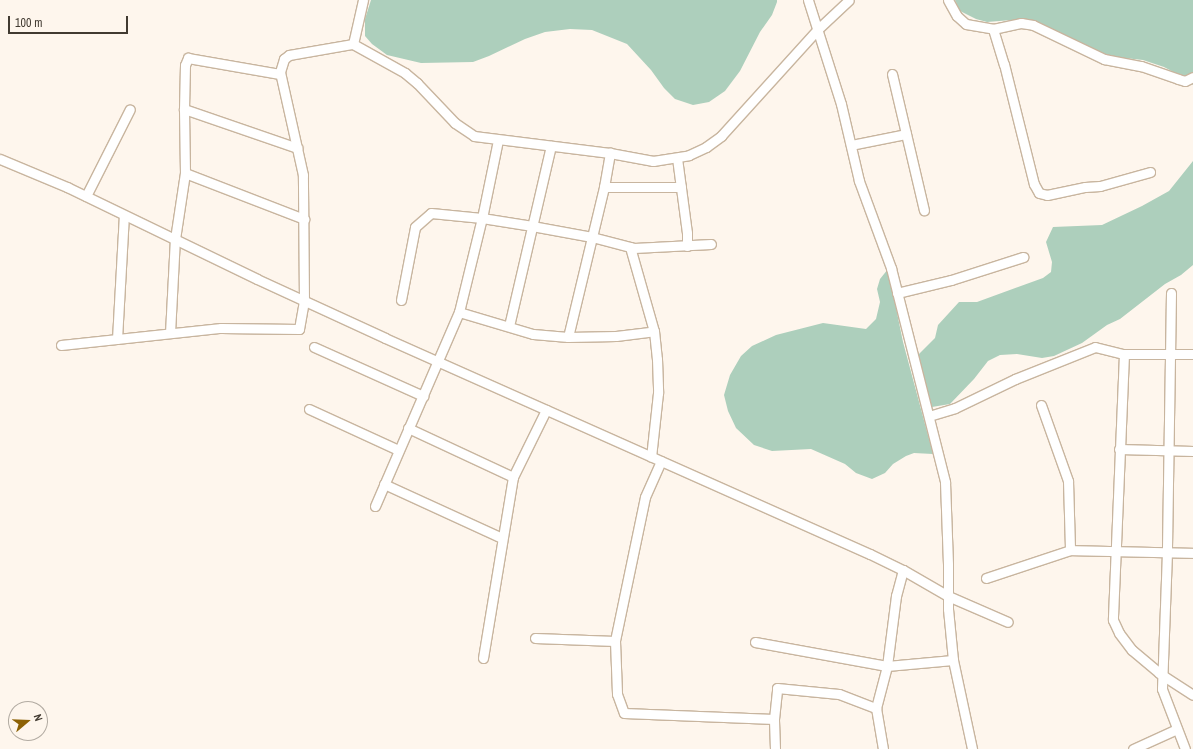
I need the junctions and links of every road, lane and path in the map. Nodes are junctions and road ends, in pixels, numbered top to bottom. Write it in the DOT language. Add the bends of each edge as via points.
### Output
graph roads {
  1 [pos="808,0"];
  2 [pos="849,0"];
  3 [pos="948,0"];
  4 [pos="364,2"];
  5 [pos="818,29"];
  6 [pos="992,29"];
  7 [pos="353,44"];
  8 [pos="280,74"];
  9 [pos="892,74"];
  10 [pos="1193,77"];
  11 [pos="130,109"];
  12 [pos="184,109"];
  13 [pos="906,134"];
  14 [pos="498,140"];
  15 [pos="851,145"];
  16 [pos="551,146"];
  17 [pos="297,148"];
  18 [pos="610,153"];
  19 [pos="677,158"];
  20 [pos="0,159"];
  21 [pos="1150,172"];
  22 [pos="185,173"];
  23 [pos="604,187"];
  24 [pos="681,187"];
  25 [pos="86,196"];
  26 [pos="924,210"];
  27 [pos="124,215"];
  28 [pos="482,218"];
  29 [pos="304,219"];
  30 [pos="532,226"];
  31 [pos="592,237"];
  32 [pos="175,239"];
  33 [pos="711,244"];
  34 [pos="686,246"];
  35 [pos="630,247"];
  36 [pos="1022,257"];
  37 [pos="897,292"];
  38 [pos="1171,293"];
  39 [pos="401,300"];
  40 [pos="304,301"];
  41 [pos="459,312"];
  42 [pos="509,326"];
  43 [pos="654,331"];
  44 [pos="170,333"];
  45 [pos="568,338"];
  46 [pos="116,339"];
  47 [pos="62,345"];
  48 [pos="314,347"];
  49 [pos="1124,354"];
  50 [pos="1169,354"];
  51 [pos="1193,354"];
  52 [pos="438,361"];
  53 [pos="423,396"];
  54 [pos="1042,405"];
  55 [pos="309,409"];
  56 [pos="546,410"];
  57 [pos="929,416"];
  58 [pos="408,428"];
  59 [pos="1119,449"];
  60 [pos="398,450"];
  61 [pos="1168,450"];
  62 [pos="1193,451"];
  63 [pos="651,457"];
  64 [pos="661,461"];
  65 [pos="513,477"];
  66 [pos="384,484"];
  67 [pos="375,506"];
  68 [pos="502,538"];
  69 [pos="1070,550"];
  70 [pos="1116,551"];
  71 [pos="1167,552"];
  72 [pos="1193,553"];
  73 [pos="903,570"];
  74 [pos="986,578"];
  75 [pos="948,596"];
  76 [pos="1008,622"];
  77 [pos="535,638"];
  78 [pos="615,641"];
  79 [pos="755,642"];
  80 [pos="484,658"];
  81 [pos="953,660"];
  82 [pos="887,666"];
  83 [pos="1163,675"];
  84 [pos="1193,695"];
  85 [pos="876,708"];
  86 [pos="774,719"];
  87 [pos="1177,729"];
  88 [pos="775,749"];
  89 [pos="883,749"];
  90 [pos="972,749"];
  91 [pos="1133,749"];
  92 [pos="1185,749"];
  1 -- 5 [label="street"];
  2 -- 5 [label="street"];
  3 -- 6 [label="street" via="957,16 966,24"];
  4 -- 7 [label="street"];
  5 -- 15 [label="street"];
  5 -- 19 [label="street" via="721,136 706,146"];
  6 -- 10 [label="street" via="1021,23 1033,26 1104,59 1141,66 1178,79"];
  6 -- 21 [label="street" via="1004,64 1034,184 1039,193 1047,195 1100,186"];
  7 -- 8 [label="street" via="289,55 284,59"];
  7 -- 14 [label="street" via="411,78 463,129 474,136"];
  8 -- 12 [label="street" via="188,58 185,65"];
  8 -- 17 [label="street"];
  9 -- 13 [label="street"];
  11 -- 25 [label="street"];
  12 -- 17 [label="street"];
  12 -- 22 [label="street"];
  13 -- 15 [label="street"];
  13 -- 26 [label="street"];
  14 -- 16 [label="street"];
  14 -- 28 [label="street"];
  15 -- 37 [label="street" via="859,181 891,268"];
  16 -- 18 [label="street"];
  16 -- 30 [label="street"];
  17 -- 29 [label="street" via="303,175"];
  18 -- 19 [label="street" via="653,160"];
  18 -- 23 [label="street"];
  19 -- 24 [label="street"];
  20 -- 25 [label="street"];
  22 -- 29 [label="street"];
  22 -- 32 [label="street"];
  23 -- 24 [label="street"];
  23 -- 31 [label="street"];
  24 -- 34 [label="street"];
  25 -- 27 [label="street"];
  27 -- 32 [label="street"];
  27 -- 46 [label="street"];
  28 -- 30 [label="street"];
  28 -- 39 [label="street" via="431,213 416,227"];
  28 -- 41 [label="street"];
  29 -- 40 [label="street"];
  30 -- 31 [label="street"];
  30 -- 42 [label="street"];
  31 -- 35 [label="street"];
  31 -- 45 [label="street"];
  32 -- 40 [label="street"];
  32 -- 44 [label="street"];
  33 -- 34 [label="street"];
  34 -- 35 [label="street"];
  35 -- 43 [label="street"];
  36 -- 37 [label="street" via="951,280"];
  37 -- 57 [label="street"];
  38 -- 50 [label="street"];
  40 -- 44 [label="street" via="299,329 221,328"];
  40 -- 52 [label="street"];
  41 -- 42 [label="street"];
  41 -- 52 [label="street"];
  42 -- 45 [label="street" via="533,334"];
  43 -- 45 [label="street"];
  43 -- 63 [label="street" via="658,393"];
  44 -- 46 [label="street"];
  46 -- 47 [label="street"];
  48 -- 53 [label="street"];
  49 -- 50 [label="street"];
  49 -- 57 [label="street" via="1095,347 1015,379 955,408"];
  49 -- 59 [label="street"];
  50 -- 51 [label="street"];
  50 -- 61 [label="street"];
  52 -- 53 [label="street"];
  52 -- 56 [label="street"];
  53 -- 58 [label="street"];
  54 -- 69 [label="street" via="1068,481"];
  55 -- 60 [label="street"];
  56 -- 63 [label="street"];
  56 -- 65 [label="street"];
  57 -- 75 [label="street" via="945,482"];
  58 -- 60 [label="street"];
  58 -- 65 [label="street"];
  59 -- 61 [label="street"];
  59 -- 70 [label="street"];
  60 -- 66 [label="street"];
  61 -- 62 [label="street"];
  61 -- 71 [label="street"];
  63 -- 64 [label="street"];
  64 -- 73 [label="street"];
  64 -- 78 [label="street" via="645,497"];
  65 -- 68 [label="street"];
  66 -- 67 [label="street"];
  66 -- 68 [label="street"];
  68 -- 80 [label="street"];
  69 -- 70 [label="street"];
  69 -- 74 [label="street"];
  70 -- 71 [label="street"];
  70 -- 83 [label="street" via="1113,620 1132,650"];
  71 -- 72 [label="street"];
  71 -- 83 [label="street"];
  73 -- 75 [label="street"];
  73 -- 82 [label="street" via="896,596"];
  75 -- 76 [label="street"];
  75 -- 81 [label="street"];
  77 -- 78 [label="street"];
  78 -- 86 [label="street" via="618,694 624,713"];
  79 -- 82 [label="street"];
  81 -- 82 [label="street"];
  81 -- 90 [label="street"];
  82 -- 85 [label="street"];
  83 -- 84 [label="street"];
  83 -- 87 [label="street" via="1162,689"];
  85 -- 86 [label="street" via="839,694 777,688"];
  85 -- 89 [label="street"];
  86 -- 88 [label="street"];
  87 -- 91 [label="street"];
  87 -- 92 [label="street"];
}
